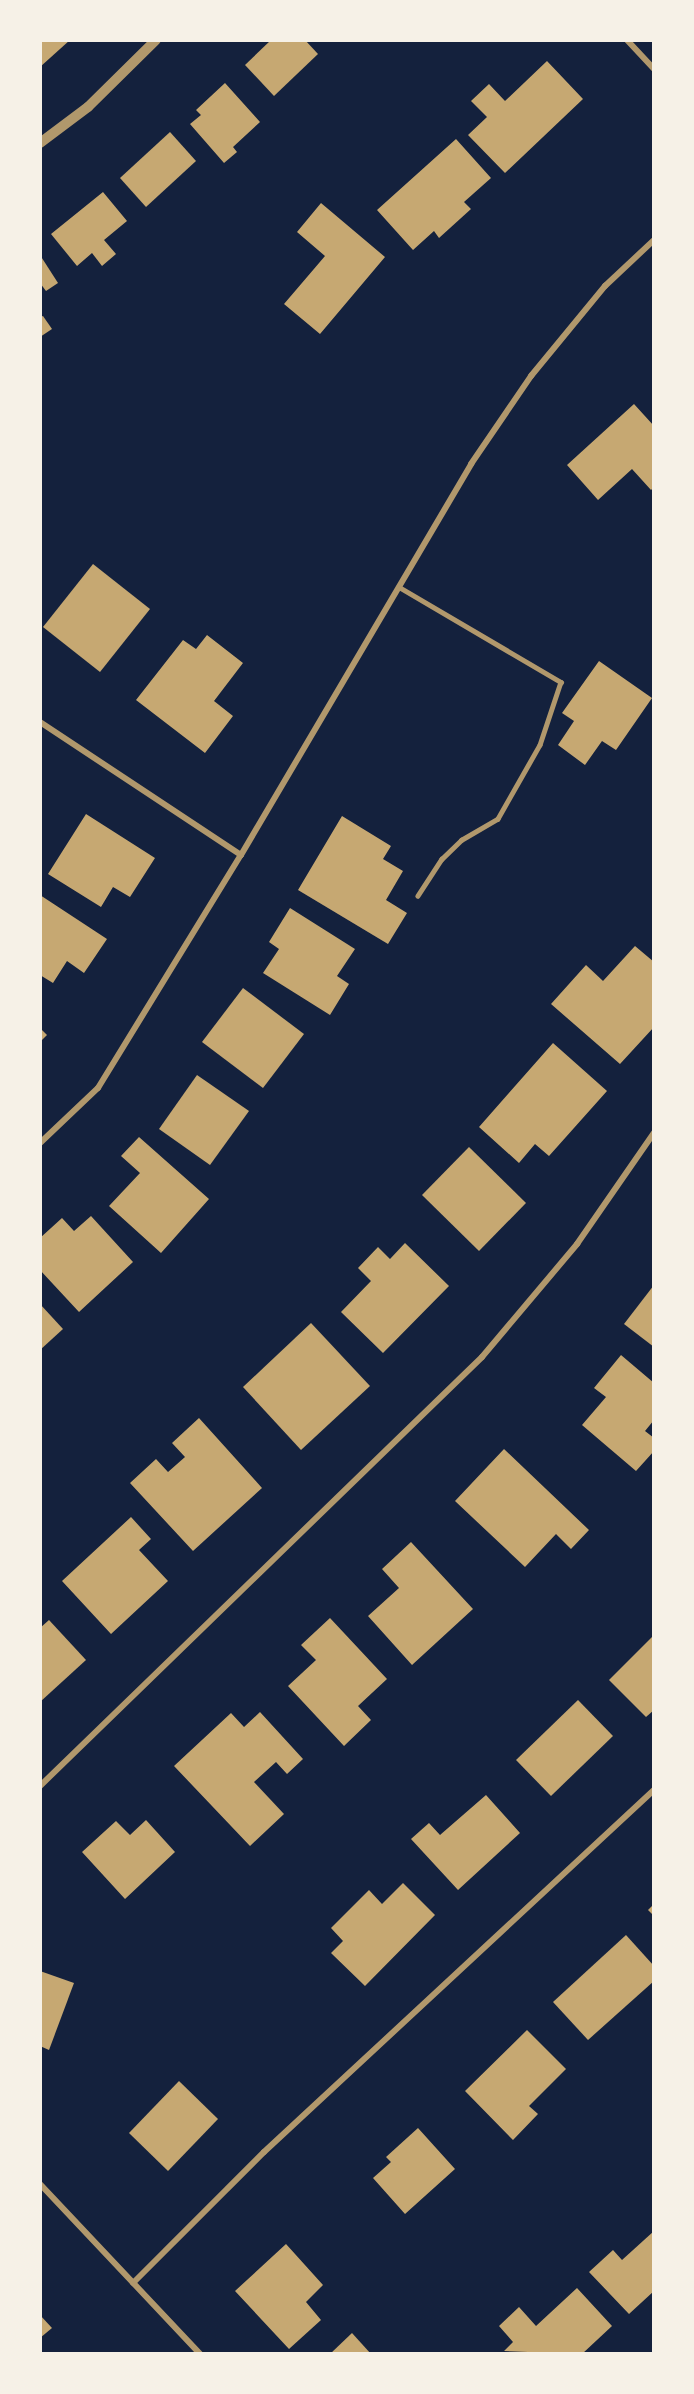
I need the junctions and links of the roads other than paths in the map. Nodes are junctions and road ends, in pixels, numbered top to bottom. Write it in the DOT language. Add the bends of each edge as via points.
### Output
graph roads {
  1 [pos="156,40"];
  2 [pos="627,40"];
  3 [pos="654,69"];
  4 [pos="40,143"];
  5 [pos="654,240"];
  6 [pos="399,587"];
  7 [pos="40,722"];
  8 [pos="241,855"];
  9 [pos="418,896"];
  10 [pos="654,1133"];
  11 [pos="40,1143"];
  12 [pos="40,1786"];
  13 [pos="654,1790"];
  14 [pos="40,2184"];
  15 [pos="133,2283"];
  16 [pos="200,2354"];
  1 -- 4 [label="street" via="88,107"];
  2 -- 3 [label="street"];
  5 -- 6 [label="street" via="605,286 531,376 471,464"];
  6 -- 8 [label="street"];
  6 -- 9 [label="lane" via="561,682 540,746 498,819 462,840 442,859"];
  7 -- 8 [label="street"];
  8 -- 11 [label="street" via="98,1088"];
  10 -- 12 [label="street" via="577,1244 482,1358"];
  13 -- 15 [label="street" via="264,2152"];
  14 -- 15 [label="street"];
  15 -- 16 [label="street"];
}
